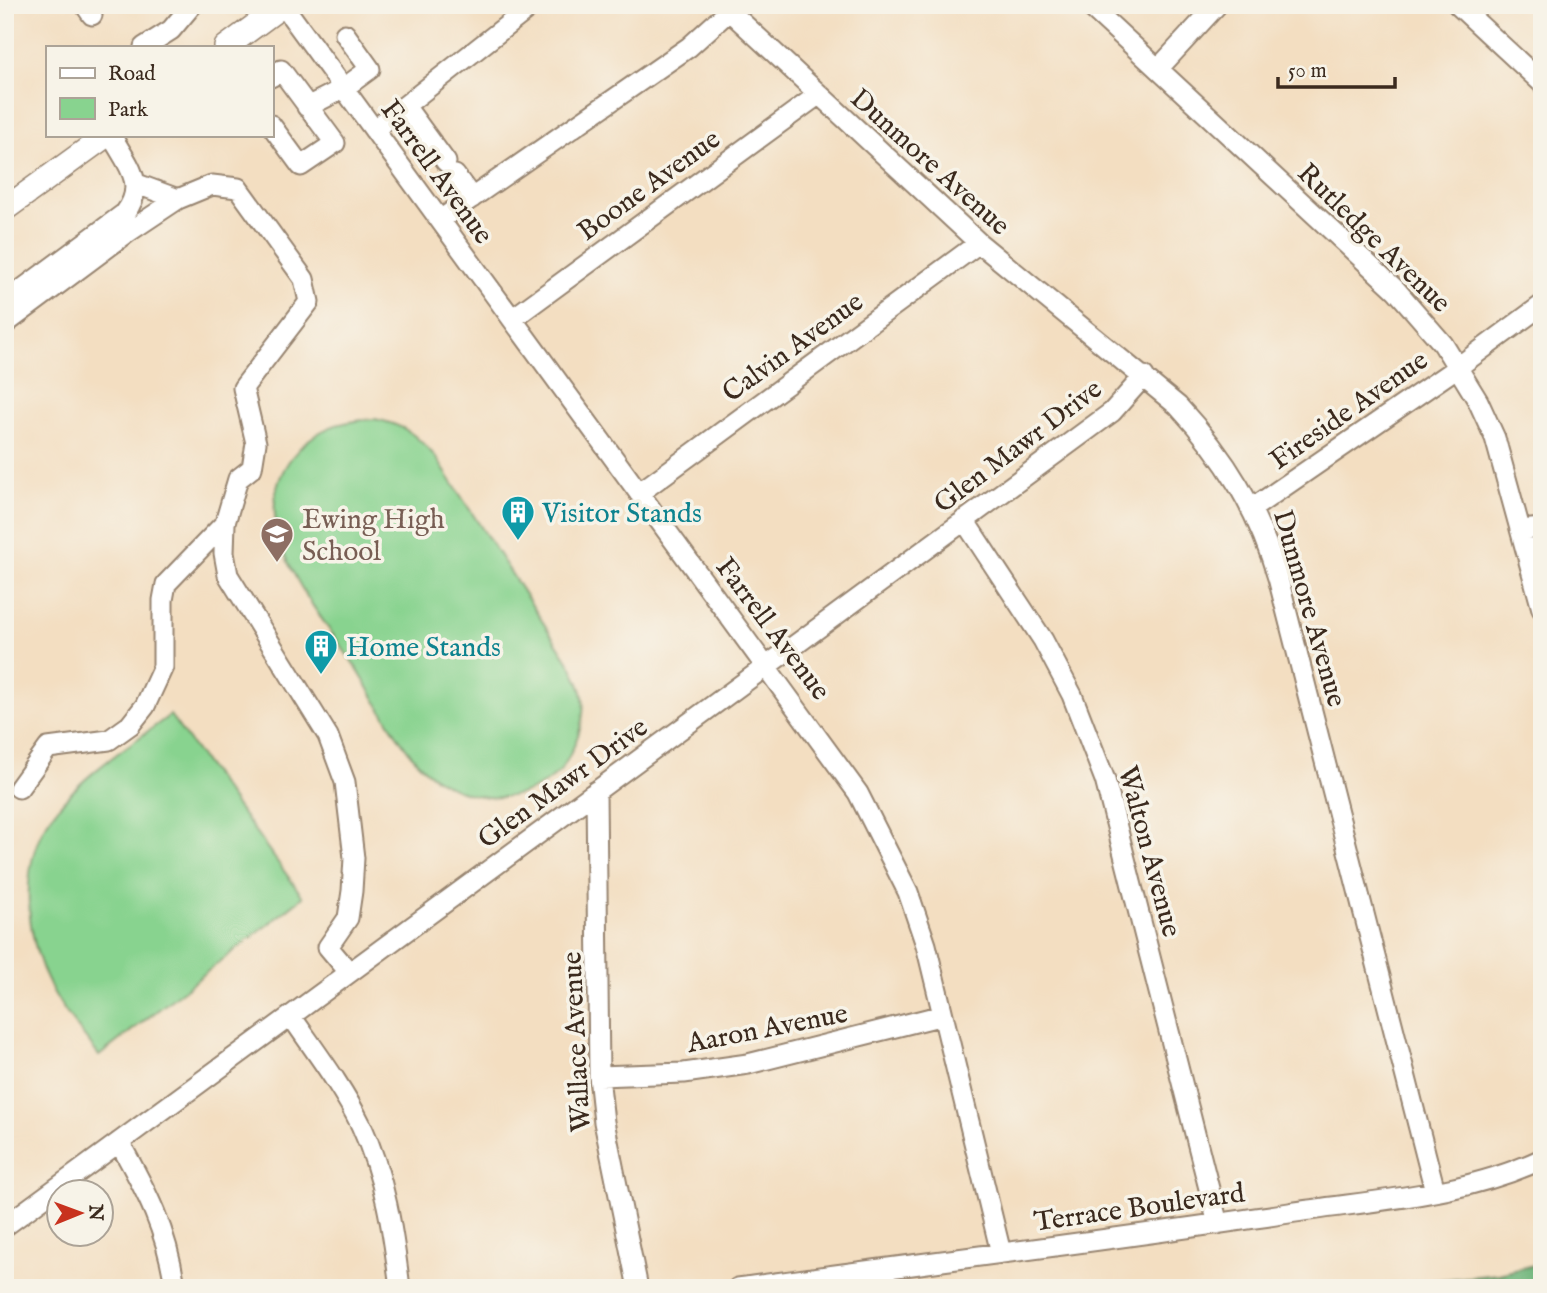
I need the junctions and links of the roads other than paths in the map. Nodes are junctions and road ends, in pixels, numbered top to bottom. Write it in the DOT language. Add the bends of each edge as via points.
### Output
graph roads {
  1 [pos="283,5"];
  2 [pos="533,5"];
  3 [pos="1089,5"];
  4 [pos="1216,5"];
  5 [pos="1458,5"];
  6 [pos="726,8"];
  7 [pos="190,9"];
  8 [pos="345,34"];
  9 [pos="146,46"];
  10 [pos="227,46"];
  11 [pos="1158,69"];
  12 [pos="273,76"];
  13 [pos="1542,83"];
  14 [pos="344,88"];
  15 [pos="818,95"];
  16 [pos="405,106"];
  17 [pos="307,107"];
  18 [pos="273,128"];
  19 [pos="373,130"];
  20 [pos="108,136"];
  21 [pos="109,136"];
  22 [pos="136,192"];
  23 [pos="472,198"];
  24 [pos="178,200"];
  25 [pos="5,209"];
  26 [pos="440,220"];
  27 [pos="127,233"];
  28 [pos="979,243"];
  29 [pos="5,302"];
  30 [pos="1542,305"];
  31 [pos="512,319"];
  32 [pos="5,324"];
  33 [pos="1458,367"];
  34 [pos="1144,376"];
  35 [pos="639,493"];
  36 [pos="1253,508"];
  37 [pos="964,520"];
  38 [pos="225,523"];
  39 [pos="1542,528"];
  40 [pos="1521,530"];
  41 [pos="1542,609"];
  42 [pos="767,665"];
  43 [pos="19,788"];
  44 [pos="596,791"];
  45 [pos="349,972"];
  46 [pos="943,1015"];
  47 [pos="291,1016"];
  48 [pos="599,1076"];
  49 [pos="119,1142"];
  50 [pos="1542,1159"];
  51 [pos="1436,1191"];
  52 [pos="1217,1224"];
  53 [pos="5,1226"];
  54 [pos="1001,1253"];
  55 [pos="175,1288"];
  56 [pos="400,1288"];
  57 [pos="638,1288"];
  58 [pos="738,1288"];
  1 -- 10 [label="main road"];
  1 -- 14 [label="street, Farrell Avenue"];
  2 -- 16 [label="street"];
  3 -- 11 [label="street, Rutledge Avenue"];
  4 -- 11 [label="street"];
  5 -- 13 [label="street"];
  6 -- 15 [label="street, Dunmore Avenue"];
  6 -- 23 [label="street" via="689,47"];
  7 -- 9 [label="street" via="171,30"];
  8 -- 14 [label="street" via="370,69"];
  11 -- 33 [label="street, Rutledge Avenue" via="1396,290"];
  12 -- 17 [label="street" via="281,70"];
  14 -- 17 [label="street"];
  14 -- 19 [label="street, Farrell Avenue"];
  15 -- 28 [label="street, Dunmore Avenue"];
  15 -- 31 [label="street, Boone Avenue"];
  16 -- 19 [label="street"];
  16 -- 23 [label="street"];
  17 -- 18 [label="street" via="335,143 301,166"];
  19 -- 26 [label="street, Farrell Avenue"];
  20 -- 25 [label="main road"];
  21 -- 22 [label="street"];
  22 -- 24 [label="street"];
  22 -- 27 [label="street"];
  22 -- 29 [label="street" via="125,213"];
  23 -- 26 [label="street"];
  24 -- 27 [label="street"];
  24 -- 38 [label="street" via="212,185 238,188 304,279 309,302 243,388 256,443 252,468 239,479"];
  26 -- 31 [label="street, Farrell Avenue"];
  27 -- 32 [label="street"];
  28 -- 34 [label="street, Dunmore Avenue"];
  28 -- 35 [label="street, Calvin Avenue"];
  30 -- 33 [label="street, Fireside Avenue"];
  31 -- 35 [label="street, Farrell Avenue"];
  33 -- 36 [label="street, Fireside Avenue"];
  33 -- 40 [label="street, Rutledge Avenue" via="1495,438"];
  34 -- 36 [label="street, Dunmore Avenue" via="1205,435"];
  34 -- 37 [label="street, Glen Mawr Drive" via="1112,412"];
  35 -- 42 [label="street, Farrell Avenue"];
  36 -- 51 [label="street, Dunmore Avenue" via="1278,578"];
  37 -- 42 [label="street, Glen Mawr Drive"];
  37 -- 52 [label="street, Walton Avenue" via="1044,640 1090,737 1105,780"];
  38 -- 43 [label="street" via="166,584 163,667 145,706 130,725 109,740 48,748"];
  38 -- 45 [label="street" via="228,575 328,736 345,782 354,858 352,891 348,918 328,947"];
  39 -- 40 [label="street"];
  40 -- 41 [label="street, Rutledge Avenue"];
  42 -- 44 [label="street, Glen Mawr Drive"];
  42 -- 46 [label="street, Farrell Avenue" via="843,769 886,842 926,945"];
  44 -- 45 [label="street, Glen Mawr Drive"];
  44 -- 48 [label="street, Wallace Avenue"];
  45 -- 47 [label="street, Glen Mawr Drive"];
  46 -- 48 [label="street, Aaron Avenue" via="748,1064 684,1073"];
  46 -- 54 [label="street, Farrell Avenue"];
  47 -- 49 [label="street, Glen Mawr Drive"];
  47 -- 56 [label="street" via="345,1097 375,1161 393,1229"];
  48 -- 57 [label="street, Wallace Avenue"];
  49 -- 53 [label="street, Glen Mawr Drive"];
  49 -- 55 [label="street" via="165,1233"];
  50 -- 51 [label="street, Terrace Boulevard" via="1491,1179"];
  51 -- 52 [label="street, Terrace Boulevard"];
  52 -- 54 [label="street, Terrace Boulevard"];
  54 -- 58 [label="street, Terrace Boulevard"];
}
